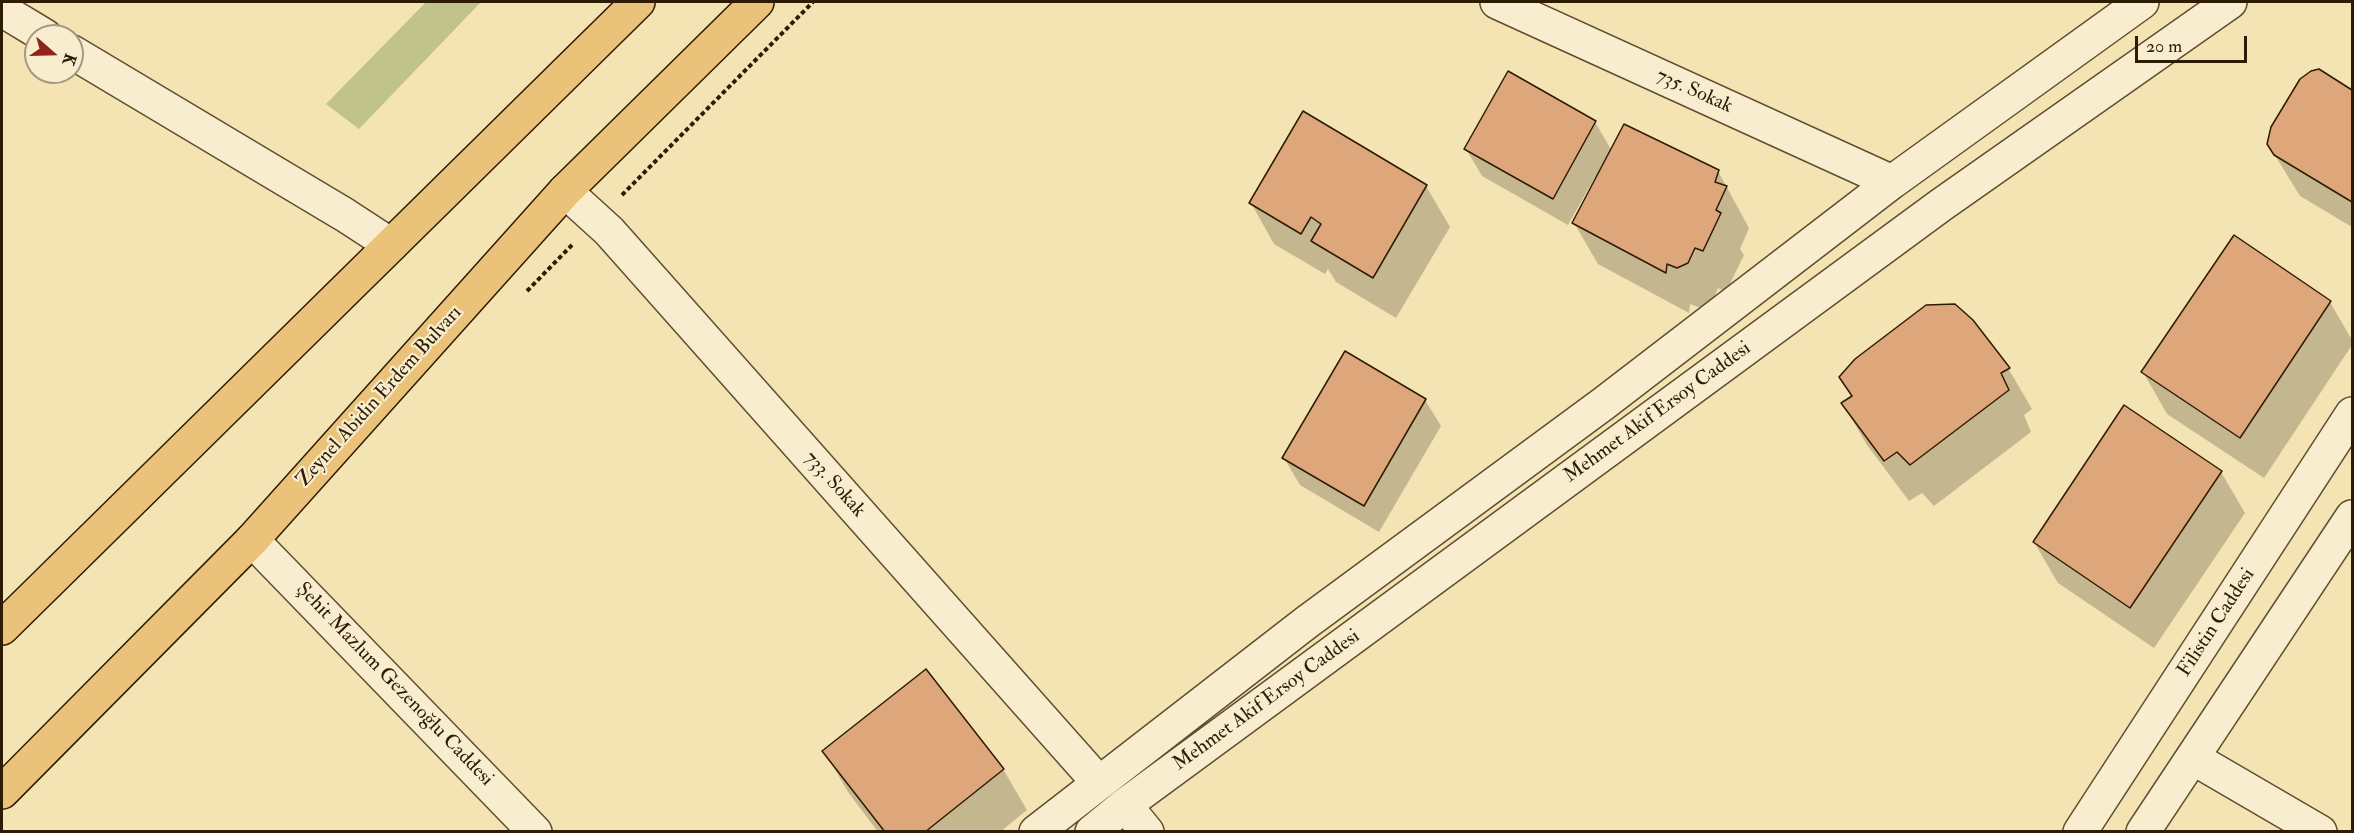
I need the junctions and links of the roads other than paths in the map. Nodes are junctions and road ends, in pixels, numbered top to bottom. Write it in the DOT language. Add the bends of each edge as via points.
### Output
graph roads {
  1 [pos="638,2"];
  2 [pos="757,2"];
  3 [pos="1497,2"];
  4 [pos="2142,2"];
  5 [pos="2230,2"];
  6 [pos="2,10"];
  7 [pos="25,24"];
  8 [pos="84,59"];
  9 [pos="1892,182"];
  10 [pos="565,190"];
  11 [pos="391,245"];
  12 [pos="2352,414"];
  13 [pos="2352,517"];
  14 [pos="252,540"];
  15 [pos="2,628"];
  16 [pos="2193,758"];
  17 [pos="1099,783"];
  18 [pos="2,792"];
  19 [pos="1125,805"];
  20 [pos="535,831"];
  21 [pos="1036,831"];
  22 [pos="1092,831"];
  23 [pos="1147,831"];
  24 [pos="2080,831"];
  25 [pos="2143,831"];
  26 [pos="2320,831"];
  1 -- 11 [label="main road"];
  2 -- 10 [label="main road, Zeynel Abidin Erdem Bulvarı"];
  3 -- 9 [label="street, 735. Sokak"];
  4 -- 9 [label="street"];
  5 -- 19 [label="street, Mehmet Akif Ersoy Caddesi" via="1941,205"];
  6 -- 7 [label="street"];
  8 -- 11 [label="street"];
  9 -- 17 [label="street"];
  10 -- 14 [label="main road, Zeynel Abidin Erdem Bulvarı"];
  10 -- 17 [label="street, 733. Sokak" via="609,231"];
  11 -- 15 [label="main road"];
  12 -- 24 [label="street, Filistin Caddesi"];
  13 -- 16 [label="street"];
  14 -- 18 [label="main road, Zeynel Abidin Erdem Bulvarı"];
  14 -- 20 [label="street, Şehit Mazlum Gezenoğlu Caddesi"];
  16 -- 25 [label="street"];
  16 -- 26 [label="street"];
  17 -- 21 [label="street"];
  19 -- 22 [label="street, Mehmet Akif Ersoy Caddesi"];
  19 -- 23 [label="street"];
}
